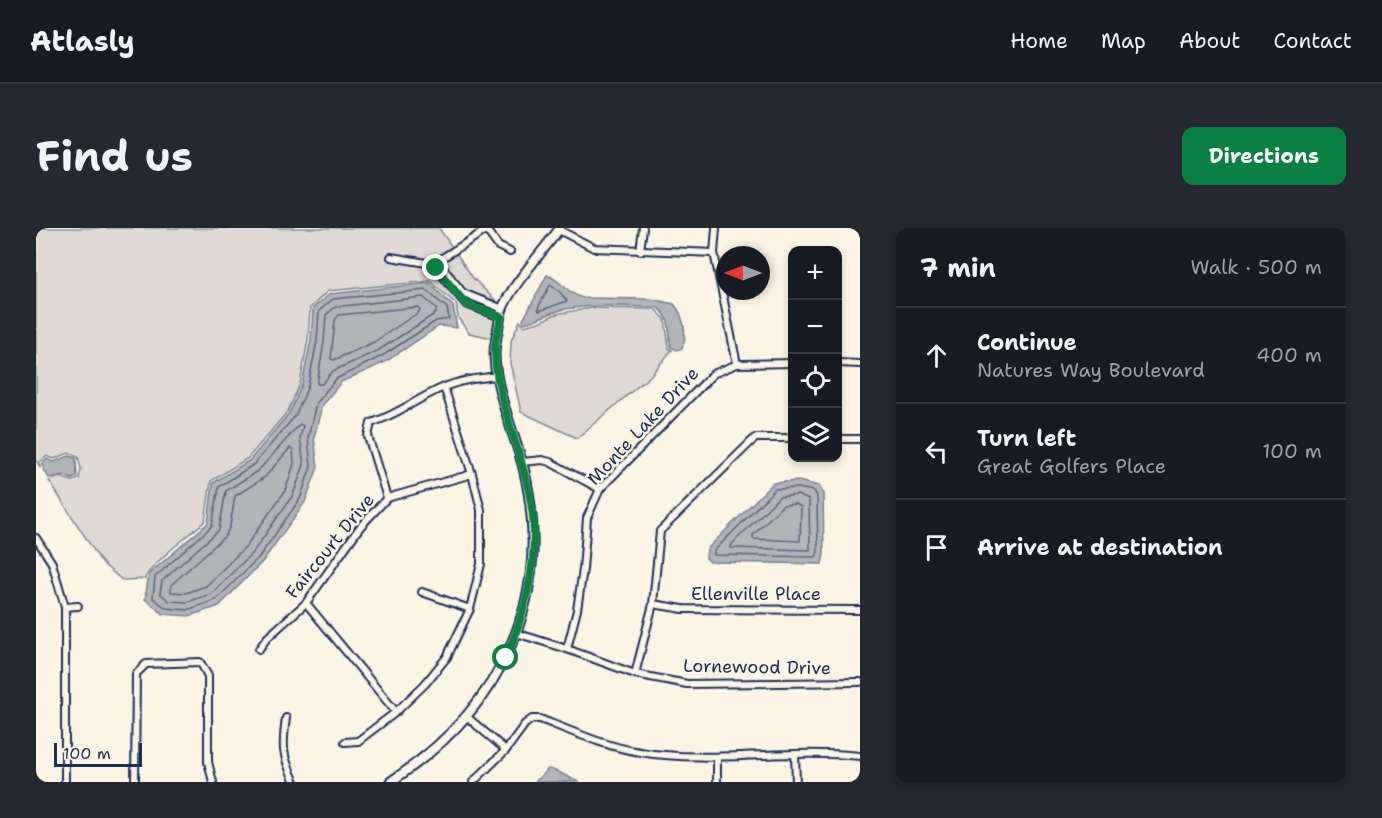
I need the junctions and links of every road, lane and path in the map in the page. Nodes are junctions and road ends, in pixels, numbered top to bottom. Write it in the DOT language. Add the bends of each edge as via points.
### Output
graph roads {
  1 [pos="643,228"];
  2 [pos="716,228"];
  3 [pos="485,229"];
  4 [pos="559,229"];
  5 [pos="640,251"];
  6 [pos="510,252"];
  7 [pos="714,253"];
  8 [pos="391,257"];
  9 [pos="435,263"];
  10 [pos="484,302"];
  11 [pos="481,311"];
  12 [pos="502,313"];
  13 [pos="788,363"];
  14 [pos="842,363"];
  15 [pos="737,364"];
  16 [pos="860,364"];
  17 [pos="498,376"];
  18 [pos="444,387"];
  19 [pos="788,438"];
  20 [pos="842,439"];
  21 [pos="860,439"];
  22 [pos="522,462"];
  23 [pos="472,474"];
  24 [pos="600,489"];
  25 [pos="387,498"];
  26 [pos="36,538"];
  27 [pos="422,591"];
  28 [pos="306,603"];
  29 [pos="652,604"];
  30 [pos="78,606"];
  31 [pos="65,607"];
  32 [pos="470,609"];
  33 [pos="860,610"];
  34 [pos="516,633"];
  35 [pos="259,649"];
  36 [pos="567,649"];
  37 [pos="635,674"];
  38 [pos="860,682"];
  39 [pos="396,712"];
  40 [pos="467,717"];
  41 [pos="286,718"];
  42 [pos="345,742"];
  43 [pos="506,750"];
  44 [pos="795,754"];
  45 [pos="860,756"];
  46 [pos="717,758"];
  47 [pos="292,781"];
  48 [pos="396,781"];
  49 [pos="64,782"];
  50 [pos="135,782"];
  51 [pos="213,782"];
  52 [pos="473,782"];
  53 [pos="717,782"];
  54 [pos="795,782"];
  1 -- 5 [label="street"];
  2 -- 7 [label="street"];
  3 -- 6 [label="street" via="498,246"];
  3 -- 9 [label="street"];
  4 -- 5 [label="street" via="594,248"];
  4 -- 12 [label="street" via="509,296"];
  5 -- 7 [label="street"];
  7 -- 15 [label="street"];
  8 -- 9 [label="street"];
  9 -- 10 [label="street" via="463,293"];
  9 -- 11 [label="street" via="460,299"];
  10 -- 11 [label="street"];
  10 -- 12 [label="street"];
  11 -- 12 [label="street"];
  12 -- 17 [label="street" via="495,348"];
  13 -- 15 [label="street, Monte Lake Drive"];
  14 -- 16 [label="street"];
  15 -- 24 [label="street, Monte Lake Drive" via="712,374"];
  17 -- 18 [label="street"];
  17 -- 22 [label="street"];
  18 -- 23 [label="street"];
  18 -- 25 [label="street" via="391,417 371,423 368,436"];
  19 -- 29 [label="street" via="755,438 660,531"];
  20 -- 21 [label="street"];
  22 -- 24 [label="street" via="550,462"];
  22 -- 34 [label="street" via="530,495 532,570"];
  23 -- 25 [label="street, Faircourt Drive"];
  23 -- 32 [label="street" via="481,510 481,564"];
  24 -- 36 [label="street, Monte Lake Drive" via="587,518 577,610"];
  25 -- 28 [label="street, Faircourt Drive" via="360,527"];
  26 -- 31 [label="street" via="52,563"];
  27 -- 32 [label="street"];
  28 -- 35 [label="street, Faircourt Drive"];
  28 -- 39 [label="street"];
  29 -- 33 [label="street, Ellenville Place" via="683,609"];
  29 -- 37 [label="street"];
  30 -- 31 [label="street"];
  31 -- 49 [label="street"];
  32 -- 39 [label="street" via="447,657"];
  34 -- 36 [label="street, Lornewood Drive"];
  34 -- 40 [label="street" via="492,683"];
  36 -- 37 [label="street, Lornewood Drive"];
  37 -- 38 [label="street, Lornewood Drive" via="687,684"];
  39 -- 42 [label="street" via="358,741"];
  40 -- 43 [label="street"];
  40 -- 48 [label="street"];
  41 -- 47 [label="street" via="282,745"];
  43 -- 46 [label="street" via="525,724 540,719 638,752"];
  43 -- 52 [label="street"];
  44 -- 45 [label="street"];
  44 -- 46 [label="street"];
  44 -- 54 [label="street"];
  46 -- 53 [label="street"];
  50 -- 51 [label="street" via="136,674 146,664 200,662 208,676 208,762"];
}
